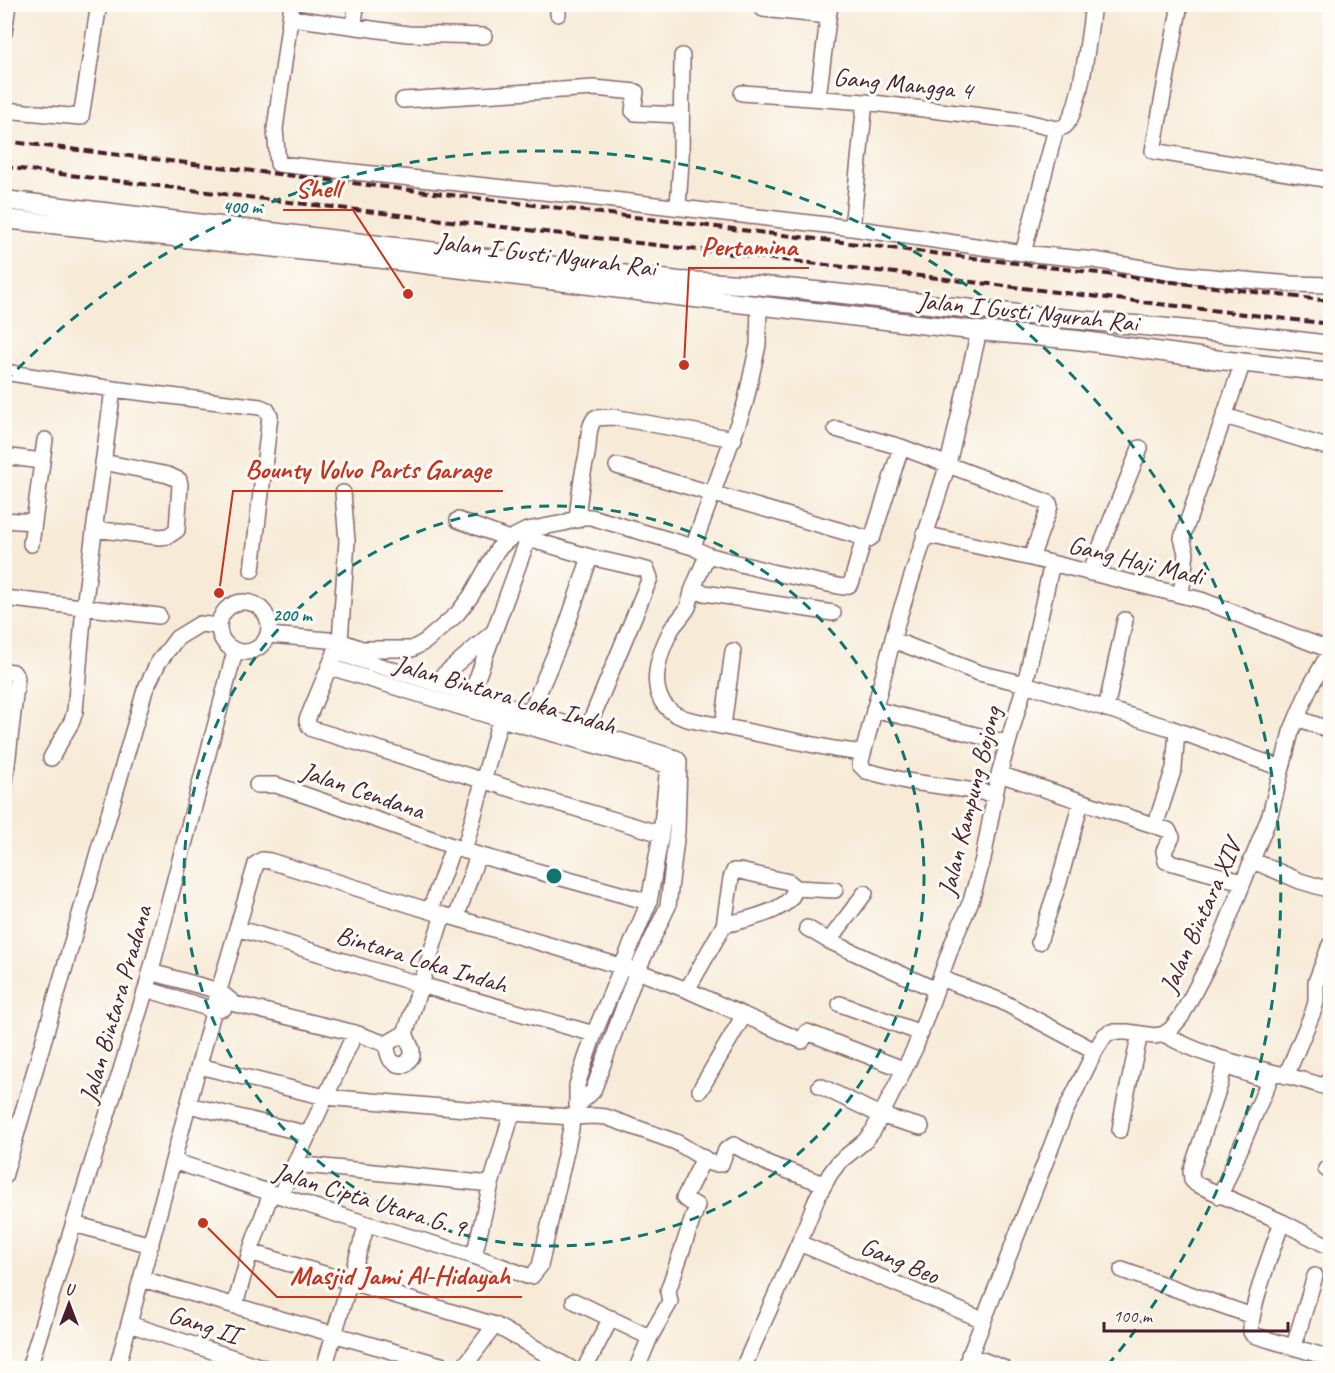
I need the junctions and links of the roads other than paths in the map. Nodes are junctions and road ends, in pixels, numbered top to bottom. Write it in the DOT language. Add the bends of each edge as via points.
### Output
graph roads {
  1 [pos="99,4"];
  2 [pos="356,4"];
  3 [pos="1093,4"];
  4 [pos="1180,4"];
  5 [pos="759,6"];
  6 [pos="7,10"];
  7 [pos="829,10"];
  8 [pos="292,11"];
  9 [pos="354,26"];
  10 [pos="4,33"];
  11 [pos="484,36"];
  12 [pos="682,56"];
  13 [pos="742,93"];
  14 [pos="818,97"];
  15 [pos="404,100"];
  16 [pos="865,102"];
  17 [pos="4,110"];
  18 [pos="680,115"];
  19 [pos="1056,129"];
  20 [pos="1330,180"];
  21 [pos="4,200"];
  22 [pos="678,207"];
  23 [pos="4,219"];
  24 [pos="852,228"];
  25 [pos="233,234"];
  26 [pos="1023,253"];
  27 [pos="1330,285"];
  28 [pos="759,306"];
  29 [pos="979,332"];
  30 [pos="1261,336"];
  31 [pos="1330,345"];
  32 [pos="1243,362"];
  33 [pos="4,372"];
  34 [pos="1330,372"];
  35 [pos="113,389"];
  36 [pos="1225,416"];
  37 [pos="836,429"];
  38 [pos="734,439"];
  39 [pos="45,440"];
  40 [pos="901,447"];
  41 [pos="1140,448"];
  42 [pos="1330,448"];
  43 [pos="4,456"];
  44 [pos="41,461"];
  45 [pos="103,462"];
  46 [pos="948,464"];
  47 [pos="617,466"];
  48 [pos="344,493"];
  49 [pos="713,493"];
  50 [pos="4,520"];
  51 [pos="458,520"];
  52 [pos="577,520"];
  53 [pos="33,522"];
  54 [pos="93,529"];
  55 [pos="924,534"];
  56 [pos="509,538"];
  57 [pos="864,538"];
  58 [pos="31,544"];
  59 [pos="693,547"];
  60 [pos="707,555"];
  61 [pos="590,557"];
  62 [pos="1031,558"];
  63 [pos="1052,563"];
  64 [pos="252,570"];
  65 [pos="1090,573"];
  66 [pos="692,591"];
  67 [pos="1181,595"];
  68 [pos="4,598"];
  69 [pos="84,607"];
  70 [pos="833,612"];
  71 [pos="159,616"];
  72 [pos="1125,620"];
  73 [pos="219,626"];
  74 [pos="492,634"];
  75 [pos="269,635"];
  76 [pos="893,639"];
  77 [pos="235,651"];
  78 [pos="733,651"];
  79 [pos="1330,651"];
  80 [pos="335,653"];
  81 [pos="4,671"];
  82 [pos="434,683"];
  83 [pos="1024,684"];
  84 [pos="471,695"];
  85 [pos="874,709"];
  86 [pos="1106,709"];
  87 [pos="503,712"];
  88 [pos="530,713"];
  89 [pos="1297,718"];
  90 [pos="723,726"];
  91 [pos="587,730"];
  92 [pos="1330,730"];
  93 [pos="1176,731"];
  94 [pos="7,737"];
  95 [pos="1007,742"];
  96 [pos="862,753"];
  97 [pos="51,758"];
  98 [pos="672,764"];
  99 [pos="1281,768"];
  100 [pos="999,774"];
  101 [pos="483,782"];
  102 [pos="257,785"];
  103 [pos="4,791"];
  104 [pos="995,794"];
  105 [pos="1081,802"];
  106 [pos="1155,826"];
  107 [pos="661,834"];
  108 [pos="465,851"];
  109 [pos="1251,860"];
  110 [pos="1242,882"];
  111 [pos="795,888"];
  112 [pos="836,890"];
  113 [pos="1330,890"];
  114 [pos="865,893"];
  115 [pos="649,902"];
  116 [pos="443,914"];
  117 [pos="724,925"];
  118 [pos="237,928"];
  119 [pos="807,928"];
  120 [pos="829,941"];
  121 [pos="1039,942"];
  122 [pos="1330,945"];
  123 [pos="621,966"];
  124 [pos="637,971"];
  125 [pos="151,972"];
  126 [pos="938,984"];
  127 [pos="421,985"];
  128 [pos="146,989"];
  129 [pos="687,990"];
  130 [pos="219,991"];
  131 [pos="236,1004"];
  132 [pos="840,1004"];
  133 [pos="214,1010"];
  134 [pos="744,1016"];
  135 [pos="355,1033"];
  136 [pos="405,1033"];
  137 [pos="921,1033"];
  138 [pos="594,1034"];
  139 [pos="1140,1034"];
  140 [pos="1164,1034"];
  141 [pos="386,1044"];
  142 [pos="1095,1051"];
  143 [pos="199,1066"];
  144 [pos="903,1069"];
  145 [pos="1286,1076"];
  146 [pos="1330,1077"];
  147 [pos="820,1086"];
  148 [pos="700,1090"];
  149 [pos="325,1097"];
  150 [pos="189,1105"];
  151 [pos="512,1113"];
  152 [pos="882,1116"];
  153 [pos="572,1118"];
  154 [pos="921,1127"];
  155 [pos="1120,1130"];
  156 [pos="308,1134"];
  157 [pos="704,1158"];
  158 [pos="174,1161"];
  159 [pos="295,1164"];
  160 [pos="4,1177"];
  161 [pos="491,1184"];
  162 [pos="824,1184"];
  163 [pos="275,1194"];
  164 [pos="1220,1196"];
  165 [pos="1282,1222"];
  166 [pos="74,1224"];
  167 [pos="368,1224"];
  168 [pos="800,1243"];
  169 [pos="151,1245"];
  170 [pos="1330,1246"];
  171 [pos="250,1252"];
  172 [pos="474,1256"];
  173 [pos="1122,1270"];
  174 [pos="1315,1276"];
  175 [pos="142,1278"];
  176 [pos="349,1282"];
  177 [pos="574,1301"];
  178 [pos="235,1305"];
  179 [pos="1252,1316"];
  180 [pos="611,1318"];
  181 [pos="983,1320"];
  182 [pos="129,1324"];
  183 [pos="495,1325"];
  184 [pos="333,1334"];
  185 [pos="645,1335"];
  186 [pos="1294,1346"];
  187 [pos="1324,1361"];
  188 [pos="967,1362"];
  189 [pos="29,1368"];
  190 [pos="117,1368"];
  191 [pos="265,1368"];
  192 [pos="324,1368"];
  193 [pos="451,1368"];
  194 [pos="463,1368"];
  195 [pos="570,1368"];
  196 [pos="585,1368"];
  197 [pos="637,1368"];
  198 [pos="743,1368"];
  199 [pos="1003,1368"];
  1 -- 17 [label="street" via="81,117"];
  2 -- 9 [label="street"];
  3 -- 19 [label="street" via="1078,96 1068,121"];
  4 -- 20 [label="street" via="1153,151"];
  5 -- 7 [label="street"];
  6 -- 10 [label="street"];
  7 -- 14 [label="street"];
  8 -- 9 [label="street"];
  8 -- 22 [label="street" via="275,129 278,164"];
  9 -- 11 [label="street" via="408,34"];
  12 -- 18 [label="street"];
  13 -- 14 [label="street, Gang Mangga 4"];
  14 -- 16 [label="street, Gang Mangga 4"];
  15 -- 18 [label="street" via="594,88 636,92 635,113"];
  16 -- 19 [label="street, Gang Mangga 4" via="1023,121"];
  16 -- 24 [label="street"];
  18 -- 22 [label="street"];
  19 -- 26 [label="street"];
  21 -- 25 [label="main road, Jalan I Gusti Ngurah Rai"];
  22 -- 24 [label="street"];
  23 -- 25 [label="main road, Jalan I Gusti Ngurah Rai"];
  24 -- 26 [label="street"];
  25 -- 28 [label="main road, Jalan I Gusti Ngurah Rai" via="451,267"];
  25 -- 30 [label="main road, Jalan I Gusti Ngurah Rai"];
  26 -- 27 [label="street" via="1189,275"];
  28 -- 29 [label="main road, Jalan I Gusti Ngurah Rai"];
  28 -- 38 [label="street" via="758,345"];
  29 -- 32 [label="main road, Jalan I Gusti Ngurah Rai" via="1077,340"];
  29 -- 46 [label="street"];
  30 -- 31 [label="main road, Jalan I Gusti Ngurah Rai"];
  30 -- 32 [label="main road"];
  32 -- 34 [label="main road, Jalan I Gusti Ngurah Rai"];
  32 -- 36 [label="street"];
  33 -- 35 [label="street"];
  35 -- 45 [label="street"];
  35 -- 64 [label="street" via="267,410 270,416"];
  36 -- 42 [label="street"];
  36 -- 67 [label="street" via="1182,538 1186,553"];
  37 -- 40 [label="street"];
  38 -- 49 [label="street"];
  38 -- 52 [label="street" via="613,417 595,418 580,480"];
  39 -- 44 [label="street"];
  40 -- 46 [label="street"];
  40 -- 57 [label="street" via="873,536"];
  41 -- 65 [label="street"];
  43 -- 44 [label="street"];
  44 -- 53 [label="street"];
  45 -- 54 [label="street"];
  45 -- 54 [label="street" via="179,480 177,530 160,537"];
  46 -- 55 [label="street"];
  46 -- 62 [label="street" via="1049,502"];
  47 -- 49 [label="street"];
  48 -- 80 [label="street" via="347,541"];
  49 -- 57 [label="street"];
  49 -- 59 [label="street"];
  50 -- 53 [label="street"];
  51 -- 56 [label="street"];
  52 -- 56 [label="street" via="527,530"];
  52 -- 59 [label="street" via="591,517"];
  53 -- 58 [label="street"];
  54 -- 69 [label="street"];
  55 -- 62 [label="street, Gang Haji Madi"];
  55 -- 76 [label="street"];
  56 -- 80 [label="street" via="497,550 457,614 421,644 412,649"];
  57 -- 60 [label="street" via="852,581 843,587"];
  59 -- 60 [label="street"];
  60 -- 66 [label="street"];
  61 -- 74 [label="street" via="536,541 526,544"];
  61 -- 88 [label="street" via="567,628"];
  61 -- 91 [label="street" via="648,570 650,578"];
  62 -- 63 [label="street, Gang Haji Madi"];
  63 -- 65 [label="street, Gang Haji Madi"];
  63 -- 83 [label="street"];
  65 -- 67 [label="street, Gang Haji Madi"];
  66 -- 70 [label="street"];
  66 -- 90 [label="street" via="687,608 673,626 662,651 655,678 658,694 676,717"];
  67 -- 79 [label="street, Gang Haji Madi"];
  68 -- 69 [label="street"];
  69 -- 71 [label="street"];
  69 -- 97 [label="street" via="75,711"];
  72 -- 86 [label="street"];
  73 -- 75 [label="street" via="225,611 248,603 266,614"];
  73 -- 77 [label="street" via="226,645"];
  73 -- 160 [label="street" via="200,624 177,638 158,663 145,690"];
  74 -- 82 [label="street"];
  74 -- 84 [label="street"];
  75 -- 77 [label="street" via="255,650"];
  75 -- 80 [label="street"];
  76 -- 83 [label="street, Jalan Kampung Bojong" via="979,673"];
  76 -- 85 [label="street"];
  77 -- 125 [label="street, Jalan Bintara Pradana"];
  78 -- 90 [label="street"];
  79 -- 89 [label="street, Jalan Bintara XIV"];
  80 -- 82 [label="street, Jalan Bintara Loka Indah"];
  80 -- 87 [label="street, Jalan Bintara Loka Indah"];
  80 -- 101 [label="street" via="307,720 312,729"];
  81 -- 94 [label="street" via="17,678"];
  82 -- 84 [label="street, Jalan Bintara Loka Indah"];
  83 -- 86 [label="street"];
  83 -- 95 [label="street, Jalan Kampung Bojong"];
  84 -- 87 [label="street, Jalan Bintara Loka Indah"];
  85 -- 95 [label="street"];
  85 -- 96 [label="street"];
  86 -- 93 [label="street"];
  87 -- 88 [label="street, Jalan Bintara Loka Indah"];
  87 -- 98 [label="street, Jalan Bintara Loka Indah"];
  87 -- 101 [label="street"];
  88 -- 91 [label="street, Jalan Bintara Loka Indah"];
  89 -- 92 [label="street"];
  89 -- 99 [label="street, Jalan Bintara XIV"];
  90 -- 96 [label="street"];
  91 -- 98 [label="street, Jalan Bintara Loka Indah"];
  93 -- 99 [label="street"];
  93 -- 106 [label="street" via="1174,768"];
  94 -- 103 [label="street"];
  95 -- 100 [label="street, Jalan Kampung Bojong"];
  96 -- 104 [label="street" via="860,765 866,771"];
  98 -- 107 [label="street"];
  98 -- 124 [label="street" via="677,831 669,901"];
  99 -- 109 [label="street, Jalan Bintara XIV" via="1270,815"];
  100 -- 104 [label="street, Jalan Kampung Bojong"];
  100 -- 105 [label="street"];
  101 -- 107 [label="street"];
  101 -- 108 [label="street"];
  102 -- 108 [label="street, Jalan Cendana" via="276,785"];
  104 -- 126 [label="street, Jalan Kampung Bojong" via="971,901"];
  105 -- 106 [label="street"];
  105 -- 121 [label="street"];
  106 -- 110 [label="street" via="1172,835 1164,851 1166,861"];
  107 -- 115 [label="street"];
  108 -- 115 [label="street, Jalan Cendana"];
  108 -- 116 [label="street"];
  108 -- 116 [label="street"];
  109 -- 110 [label="street, Jalan Bintara XIV"];
  109 -- 113 [label="street"];
  110 -- 140 [label="street, Jalan Bintara XIV" via="1217,948 1193,995 1181,1017"];
  111 -- 112 [label="street"];
  111 -- 117 [label="street" via="779,907"];
  111 -- 117 [label="street" via="789,882 734,871"];
  114 -- 120 [label="street"];
  115 -- 123 [label="street"];
  116 -- 118 [label="street" via="262,860 252,871"];
  116 -- 123 [label="street"];
  116 -- 127 [label="street"];
  117 -- 129 [label="street"];
  118 -- 127 [label="street, Bintara Loka Indah"];
  118 -- 130 [label="street"];
  119 -- 120 [label="street"];
  120 -- 126 [label="street"];
  122 -- 145 [label="street" via="1316,982 1316,1002"];
  123 -- 124 [label="street"];
  123 -- 138 [label="street"];
  124 -- 129 [label="street"];
  124 -- 138 [label="street" via="593,1091 577,1106 577,1084"];
  125 -- 128 [label="street, Jalan Bintara Pradana"];
  125 -- 130 [label="street"];
  126 -- 137 [label="street, Jalan Kampung Bojong"];
  126 -- 142 [label="street" via="1001,1001"];
  127 -- 136 [label="street"];
  127 -- 138 [label="street, Bintara Loka Indah"];
  128 -- 133 [label="street"];
  128 -- 166 [label="street, Jalan Bintara Pradana"];
  129 -- 134 [label="street"];
  130 -- 131 [label="street"];
  130 -- 133 [label="street"];
  131 -- 133 [label="street"];
  131 -- 135 [label="street"];
  132 -- 137 [label="street"];
  133 -- 143 [label="street"];
  134 -- 144 [label="street" via="802,1041 807,1032"];
  134 -- 148 [label="street"];
  135 -- 141 [label="street"];
  135 -- 149 [label="street"];
  136 -- 141 [label="street"];
  136 -- 141 [label="street" via="412,1056 405,1065 391,1061"];
  137 -- 144 [label="street, Jalan Kampung Bojong"];
  139 -- 140 [label="street"];
  139 -- 142 [label="street" via="1111,1032"];
  139 -- 155 [label="street"];
  140 -- 145 [label="street" via="1226,1061"];
  142 -- 181 [label="street" via="1064,1114"];
  143 -- 149 [label="street"];
  143 -- 150 [label="street"];
  144 -- 152 [label="street, Jalan Kampung Bojong"];
  145 -- 146 [label="street" via="1325,1086"];
  147 -- 152 [label="street"];
  149 -- 151 [label="street"];
  149 -- 156 [label="street"];
  150 -- 156 [label="street"];
  150 -- 158 [label="street"];
  151 -- 153 [label="street"];
  151 -- 161 [label="street"];
  152 -- 154 [label="street"];
  152 -- 162 [label="street, Jalan Kampung Bojong" via="865,1141 839,1162"];
  153 -- 157 [label="street" via="606,1117 676,1142"];
  153 -- 172 [label="street, Jalan Cipta Utara G. 9" via="536,1273 527,1276"];
  156 -- 159 [label="street"];
  157 -- 162 [label="street" via="718,1165 726,1150 734,1145 769,1164"];
  157 -- 197 [label="street" via="684,1198 697,1206 668,1291 670,1300"];
  158 -- 163 [label="street, Jalan Cipta Utara G. 9"];
  158 -- 169 [label="street"];
  159 -- 161 [label="street"];
  159 -- 163 [label="street"];
  161 -- 172 [label="street"];
  162 -- 168 [label="street, Jalan Kampung Bojong"];
  163 -- 167 [label="street, Jalan Cipta Utara G. 9"];
  163 -- 171 [label="street"];
  164 -- 164 [label="street" via="1196,1184 1191,1173 1224,1065 1269,1081"];
  164 -- 165 [label="street"];
  165 -- 170 [label="street"];
  165 -- 179 [label="street"];
  166 -- 169 [label="street"];
  166 -- 189 [label="street, Jalan Bintara Pradana"];
  167 -- 172 [label="street, Jalan Cipta Utara G. 9"];
  167 -- 176 [label="street"];
  168 -- 181 [label="street, Gang Beo"];
  168 -- 198 [label="street, Jalan Kampung Bojong"];
  169 -- 175 [label="street"];
  171 -- 176 [label="street"];
  171 -- 178 [label="street"];
  173 -- 179 [label="street"];
  174 -- 186 [label="street"];
  175 -- 178 [label="street"];
  175 -- 182 [label="street"];
  176 -- 183 [label="street"];
  176 -- 184 [label="street"];
  177 -- 180 [label="street"];
  178 -- 184 [label="street"];
  179 -- 186 [label="street" via="1253,1335"];
  180 -- 185 [label="street"];
  180 -- 196 [label="street"];
  181 -- 188 [label="street"];
  182 -- 190 [label="street"];
  182 -- 191 [label="street, Gang II"];
  183 -- 194 [label="street"];
  183 -- 195 [label="street"];
  184 -- 192 [label="street"];
  184 -- 193 [label="street"];
  186 -- 187 [label="street"];
  188 -- 199 [label="street"];
}
